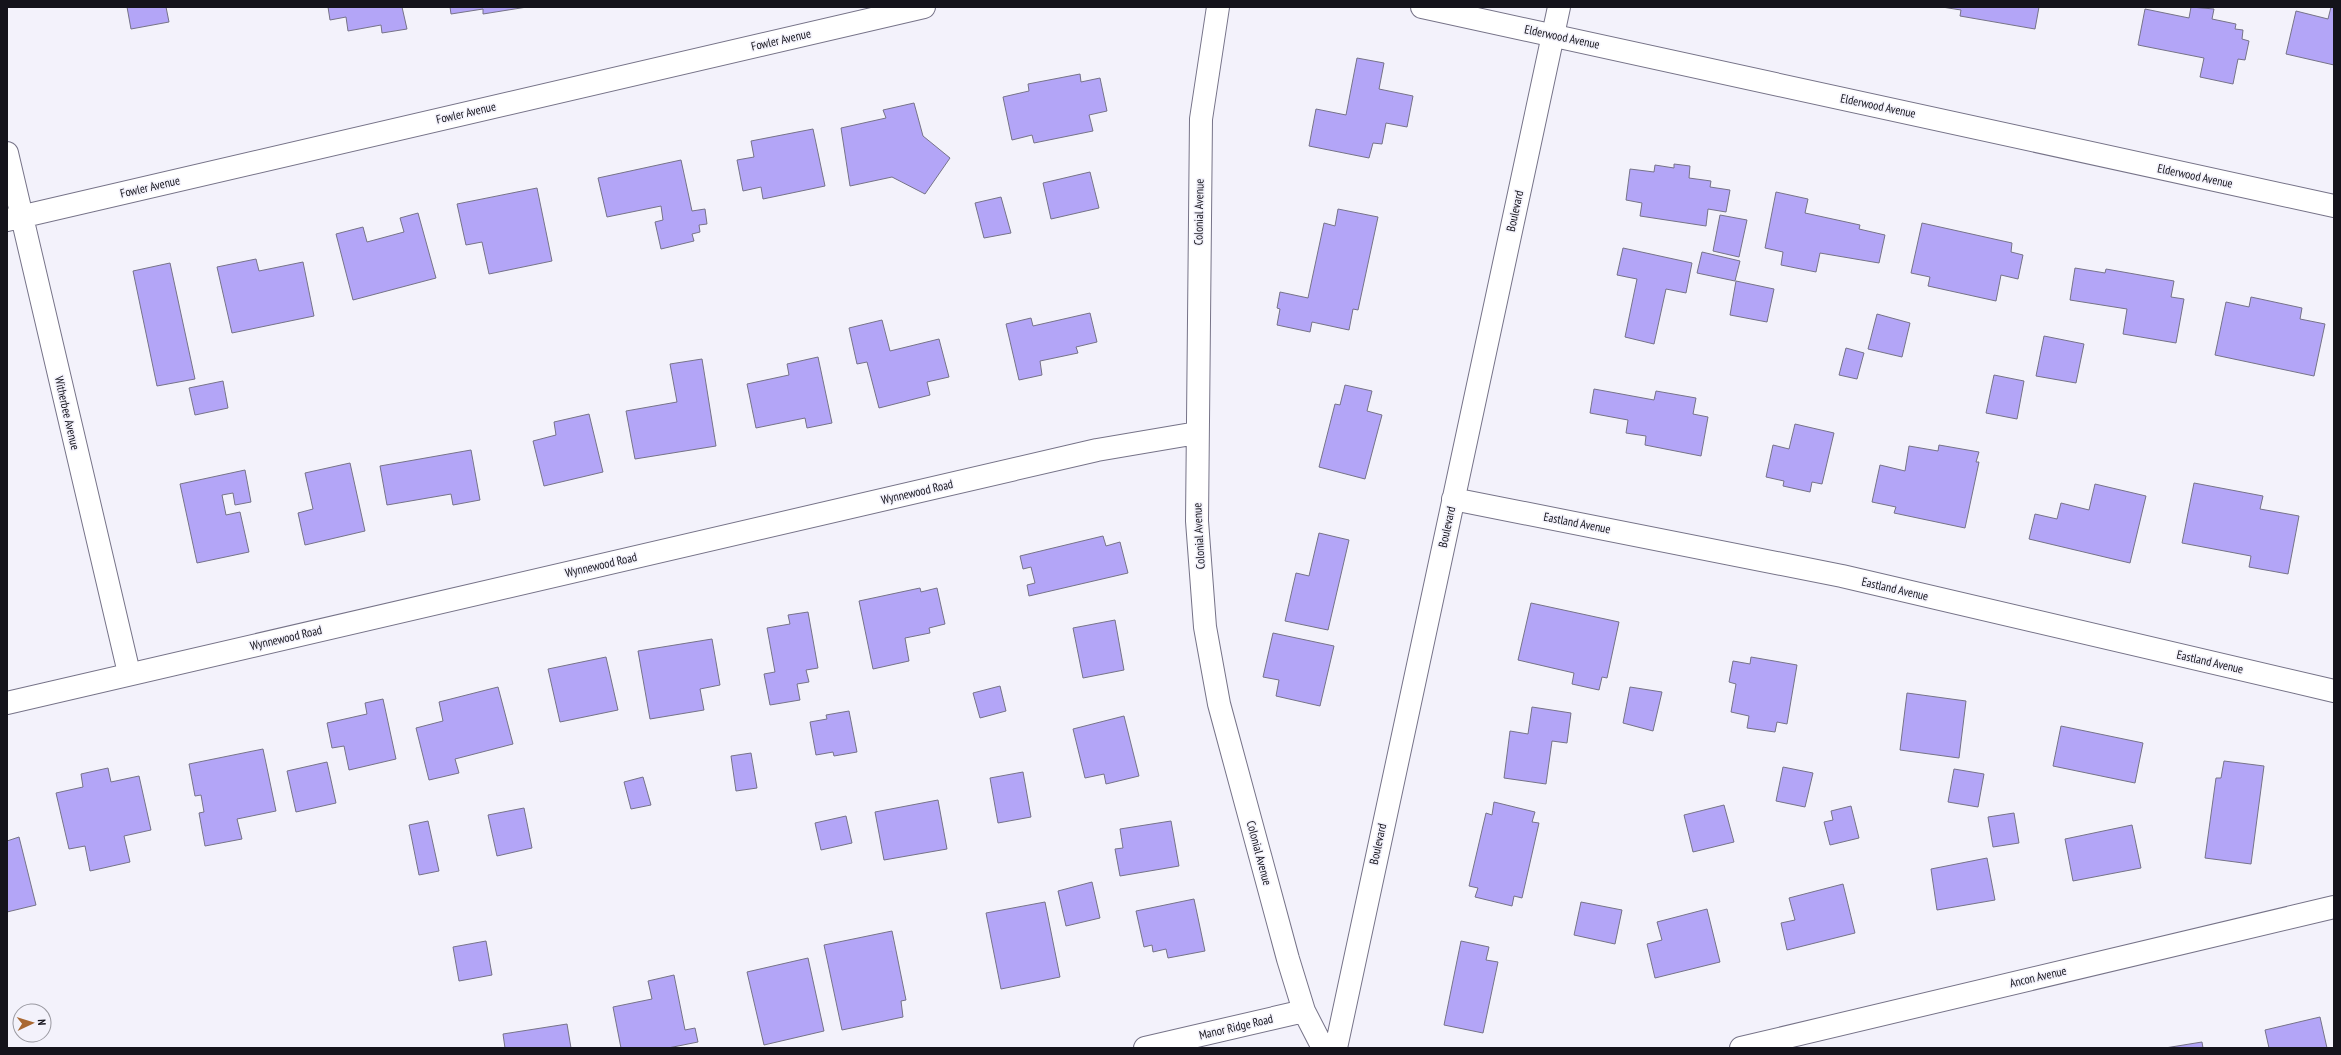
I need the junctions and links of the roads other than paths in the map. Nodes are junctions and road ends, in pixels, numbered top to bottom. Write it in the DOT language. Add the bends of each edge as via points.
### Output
graph roads {
  1 [pos="924,7"];
  2 [pos="1218,7"];
  3 [pos="1422,7"];
  4 [pos="1559,7"];
  5 [pos="1553,35"];
  6 [pos="7,153"];
  7 [pos="2334,206"];
  8 [pos="14,218"];
  9 [pos="1197,433"];
  10 [pos="1453,499"];
  11 [pos="129,674"];
  12 [pos="2334,691"];
  13 [pos="7,703"];
  14 [pos="2334,907"];
  15 [pos="1304,1011"];
  16 [pos="1144,1048"];
  17 [pos="1323,1048"];
  18 [pos="1336,1048"];
  19 [pos="1741,1048"];
  1 -- 8 [label="street, Fowler Avenue"];
  2 -- 9 [label="street, Colonial Avenue" via="1200,119"];
  3 -- 5 [label="street, Elderwood Avenue"];
  4 -- 5 [label="street, Boulevard"];
  5 -- 7 [label="street, Elderwood Avenue"];
  5 -- 10 [label="street, Boulevard"];
  6 -- 8 [label="street, Witherbee Avenue"];
  8 -- 11 [label="street, Witherbee Avenue"];
  9 -- 11 [label="street, Wynnewood Road" via="1097,450"];
  9 -- 15 [label="street, Colonial Avenue" via="1196,520 1205,627 1216,689"];
  10 -- 12 [label="street, Eastland Avenue" via="1842,576"];
  10 -- 18 [label="street, Boulevard"];
  11 -- 13 [label="street, Wynnewood Road"];
  14 -- 19 [label="street, Ancon Avenue"];
  15 -- 16 [label="street, Manor Ridge Road"];
  15 -- 17 [label="street, Colonial Avenue"];
}
